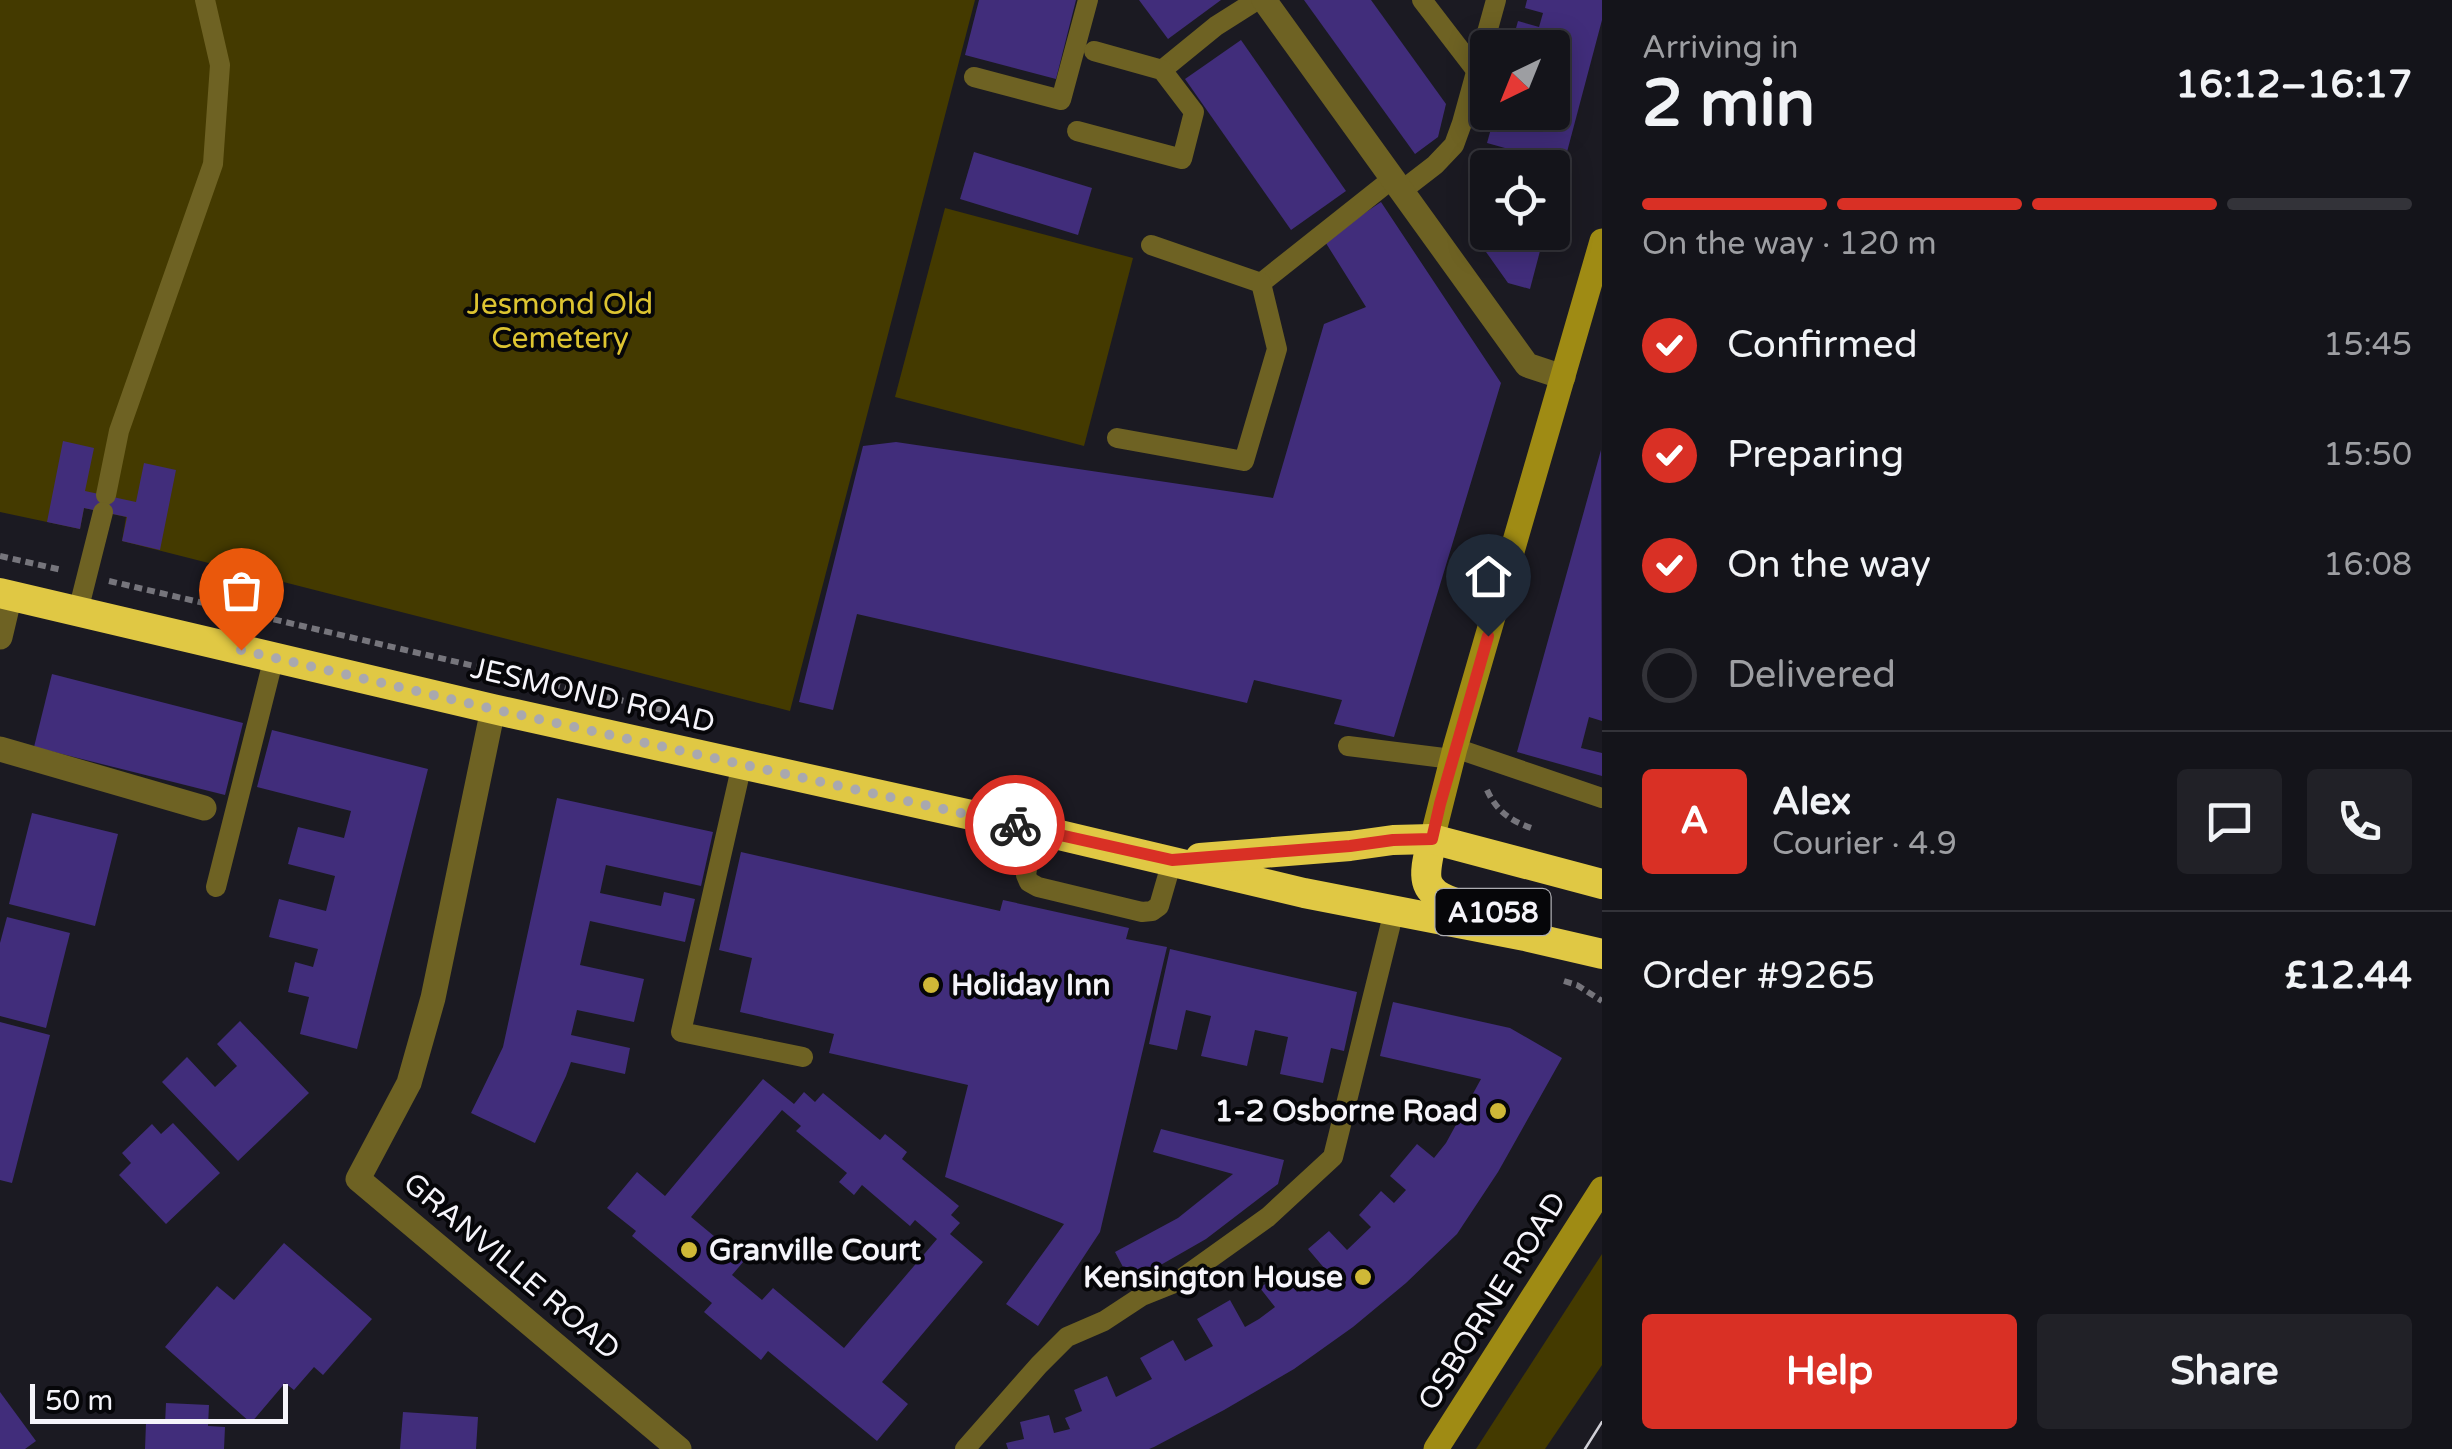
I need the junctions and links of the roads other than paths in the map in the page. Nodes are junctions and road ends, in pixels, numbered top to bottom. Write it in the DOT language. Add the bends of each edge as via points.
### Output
graph roads {
  1 [pos="205,0"];
  2 [pos="1088,0"];
  3 [pos="1261,0"];
  4 [pos="1422,0"];
  5 [pos="1496,0"];
  6 [pos="1487,30"];
  7 [pos="1094,52"];
  8 [pos="1470,62"];
  9 [pos="1162,70"];
  10 [pos="974,77"];
  11 [pos="1470,93"];
  12 [pos="1077,131"];
  13 [pos="1396,185"];
  14 [pos="1602,241"];
  15 [pos="1151,245"];
  16 [pos="1261,283"];
  17 [pos="1563,377"];
  18 [pos="1116,438"];
  19 [pos="5,594"];
  20 [pos="78,612"];
  21 [pos="1,631"];
  22 [pos="274,657"];
  23 [pos="493,709"];
  24 [pos="1348,746"];
  25 [pos="0,749"];
  26 [pos="1454,754"];
  27 [pos="742,764"];
  28 [pos="1602,798"];
  29 [pos="204,808"];
  30 [pos="1034,829"];
  31 [pos="1432,839"];
  32 [pos="1172,860"];
  33 [pos="1602,884"];
  34 [pos="216,887"];
  35 [pos="1394,911"];
  36 [pos="1602,954"];
  37 [pos="803,1057"];
  38 [pos="1602,1188"];
  39 [pos="679,1449"];
  40 [pos="965,1449"];
  41 [pos="1436,1449"];
  1 -- 20 [label="lane" via="220,65 213,164 120,431"];
  2 -- 10 [label="lane" via="1061,100"];
  3 -- 9 [label="lane"];
  3 -- 13 [label="street"];
  4 -- 8 [label="lane"];
  5 -- 6 [label="lane"];
  7 -- 9 [label="lane"];
  9 -- 12 [label="lane" via="1194,112 1182,159"];
  11 -- 13 [label="lane" via="1454,145 1435,165"];
  13 -- 16 [label="lane"];
  13 -- 17 [label="street" via="1526,365"];
  14 -- 17 [label="main road"];
  15 -- 16 [label="lane"];
  16 -- 18 [label="lane" via="1277,349 1244,462"];
  17 -- 26 [label="main road"];
  19 -- 20 [label="highway, JESMOND ROAD / A1058"];
  19 -- 21 [label="street"];
  20 -- 22 [label="highway, JESMOND ROAD / A1058"];
  22 -- 23 [label="highway, JESMOND ROAD / A1058"];
  22 -- 34 [label="lane"];
  23 -- 27 [label="highway, JESMOND ROAD / A1058"];
  23 -- 39 [label="street, GRANVILLE ROAD" via="409,1083 358,1179"];
  24 -- 26 [label="lane"];
  25 -- 29 [label="street"];
  26 -- 28 [label="lane"];
  26 -- 31 [label="main road"];
  27 -- 30 [label="highway, JESMOND ROAD / A1058"];
  27 -- 37 [label="lane" via="681,1032"];
  30 -- 32 [label="highway, JESMOND ROAD / A1058"];
  30 -- 32 [label="lane" via="1029,882 1142,912 1159,906"];
  31 -- 32 [label="highway, JESMOND ROAD / A1058"];
  31 -- 33 [label="highway, JESMOND ROAD / A1058"];
  31 -- 36 [label="highway, A1058" via="1426,879 1432,891 1568,933"];
  32 -- 35 [label="highway, JESMOND ROAD / A1058"];
  35 -- 36 [label="highway, JESMOND ROAD / A1058"];
  35 -- 40 [label="lane" via="1334,1157 1268,1218 1176,1282 1067,1337"];
  38 -- 41 [label="main road, OSBORNE ROAD"];
}
